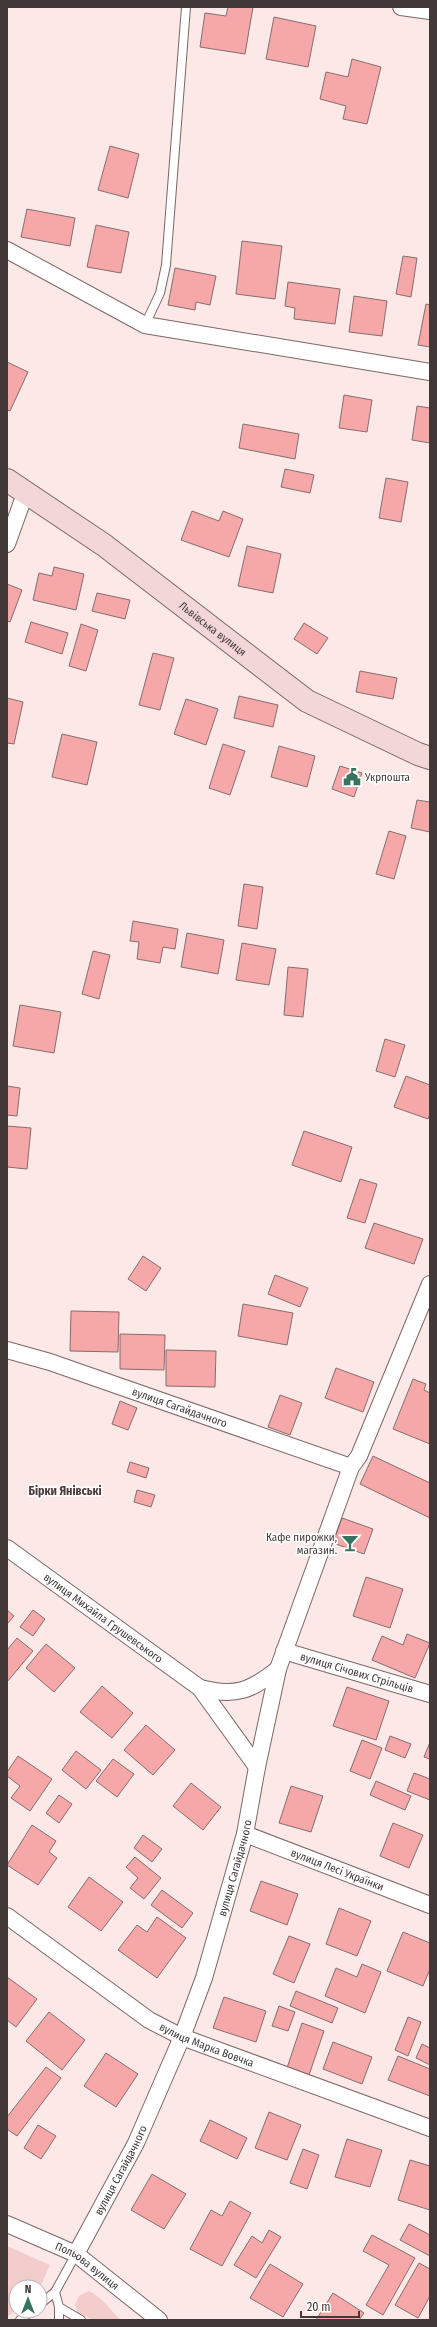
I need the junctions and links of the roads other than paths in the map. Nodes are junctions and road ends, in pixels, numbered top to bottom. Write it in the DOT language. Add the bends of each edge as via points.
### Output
graph roads {
  1 [pos="186,7"];
  2 [pos="401,7"];
  3 [pos="430,11"];
  4 [pos="7,250"];
  5 [pos="145,325"];
  6 [pos="430,372"];
  7 [pos="7,480"];
  8 [pos="26,492"];
  9 [pos="7,544"];
  10 [pos="430,758"];
  11 [pos="430,1284"];
  12 [pos="7,1350"];
  13 [pos="351,1467"];
  14 [pos="7,1548"];
  15 [pos="284,1651"];
  16 [pos="278,1669"];
  17 [pos="200,1688"];
  18 [pos="430,1694"];
  19 [pos="257,1767"];
  20 [pos="245,1834"];
  21 [pos="430,1905"];
  22 [pos="7,1916"];
  23 [pos="182,2037"];
  24 [pos="430,2128"];
  25 [pos="7,2224"];
  26 [pos="76,2254"];
  27 [pos="55,2292"];
  28 [pos="48,2298"];
  29 [pos="59,2307"];
  30 [pos="59,2320"];
  31 [pos="81,2320"];
  32 [pos="159,2320"];
  1 -- 5 [label="lane" via="166,265 160,294"];
  2 -- 3 [label="street"];
  4 -- 5 [label="street"];
  5 -- 6 [label="street"];
  7 -- 8 [label="main road, Львівська вулиця"];
  8 -- 9 [label="street"];
  8 -- 10 [label="main road, Львівська вулиця" via="104,545 307,701"];
  11 -- 13 [label="street, вулиця Сагайдачного" via="359,1456"];
  12 -- 13 [label="street, вулиця Сагайдачного" via="50,1362"];
  13 -- 15 [label="street, вулиця Сагайдачного"];
  14 -- 17 [label="street, вулиця Михайла Грушевського"];
  15 -- 16 [label="street, вулиця Сагайдачного"];
  15 -- 18 [label="street, вулиця Січових Стрільців"];
  16 -- 17 [label="street, вулиця Михайла Грушевського" via="262,1682 226,1694"];
  16 -- 19 [label="street, вулиця Сагайдачного"];
  17 -- 19 [label="street, вулиця Михайла Грушевського"];
  19 -- 20 [label="street, вулиця Сагайдачного"];
  20 -- 21 [label="street, вулиця Лесі Українки"];
  20 -- 23 [label="street, вулиця Сагайдачного" via="204,1978"];
  22 -- 23 [label="street, вулиця Марка Вовчка" via="149,2020"];
  23 -- 24 [label="street, вулиця Марка Вовчка"];
  23 -- 26 [label="street, вулиця Сагайдачного" via="136,2142"];
  25 -- 26 [label="street, Польова вулиця"];
  26 -- 27 [label="lane"];
  26 -- 32 [label="street, Польова вулиця"];
  27 -- 28 [label="lane"];
  27 -- 29 [label="lane"];
  29 -- 30 [label="lane"];
  29 -- 31 [label="lane"];
}
